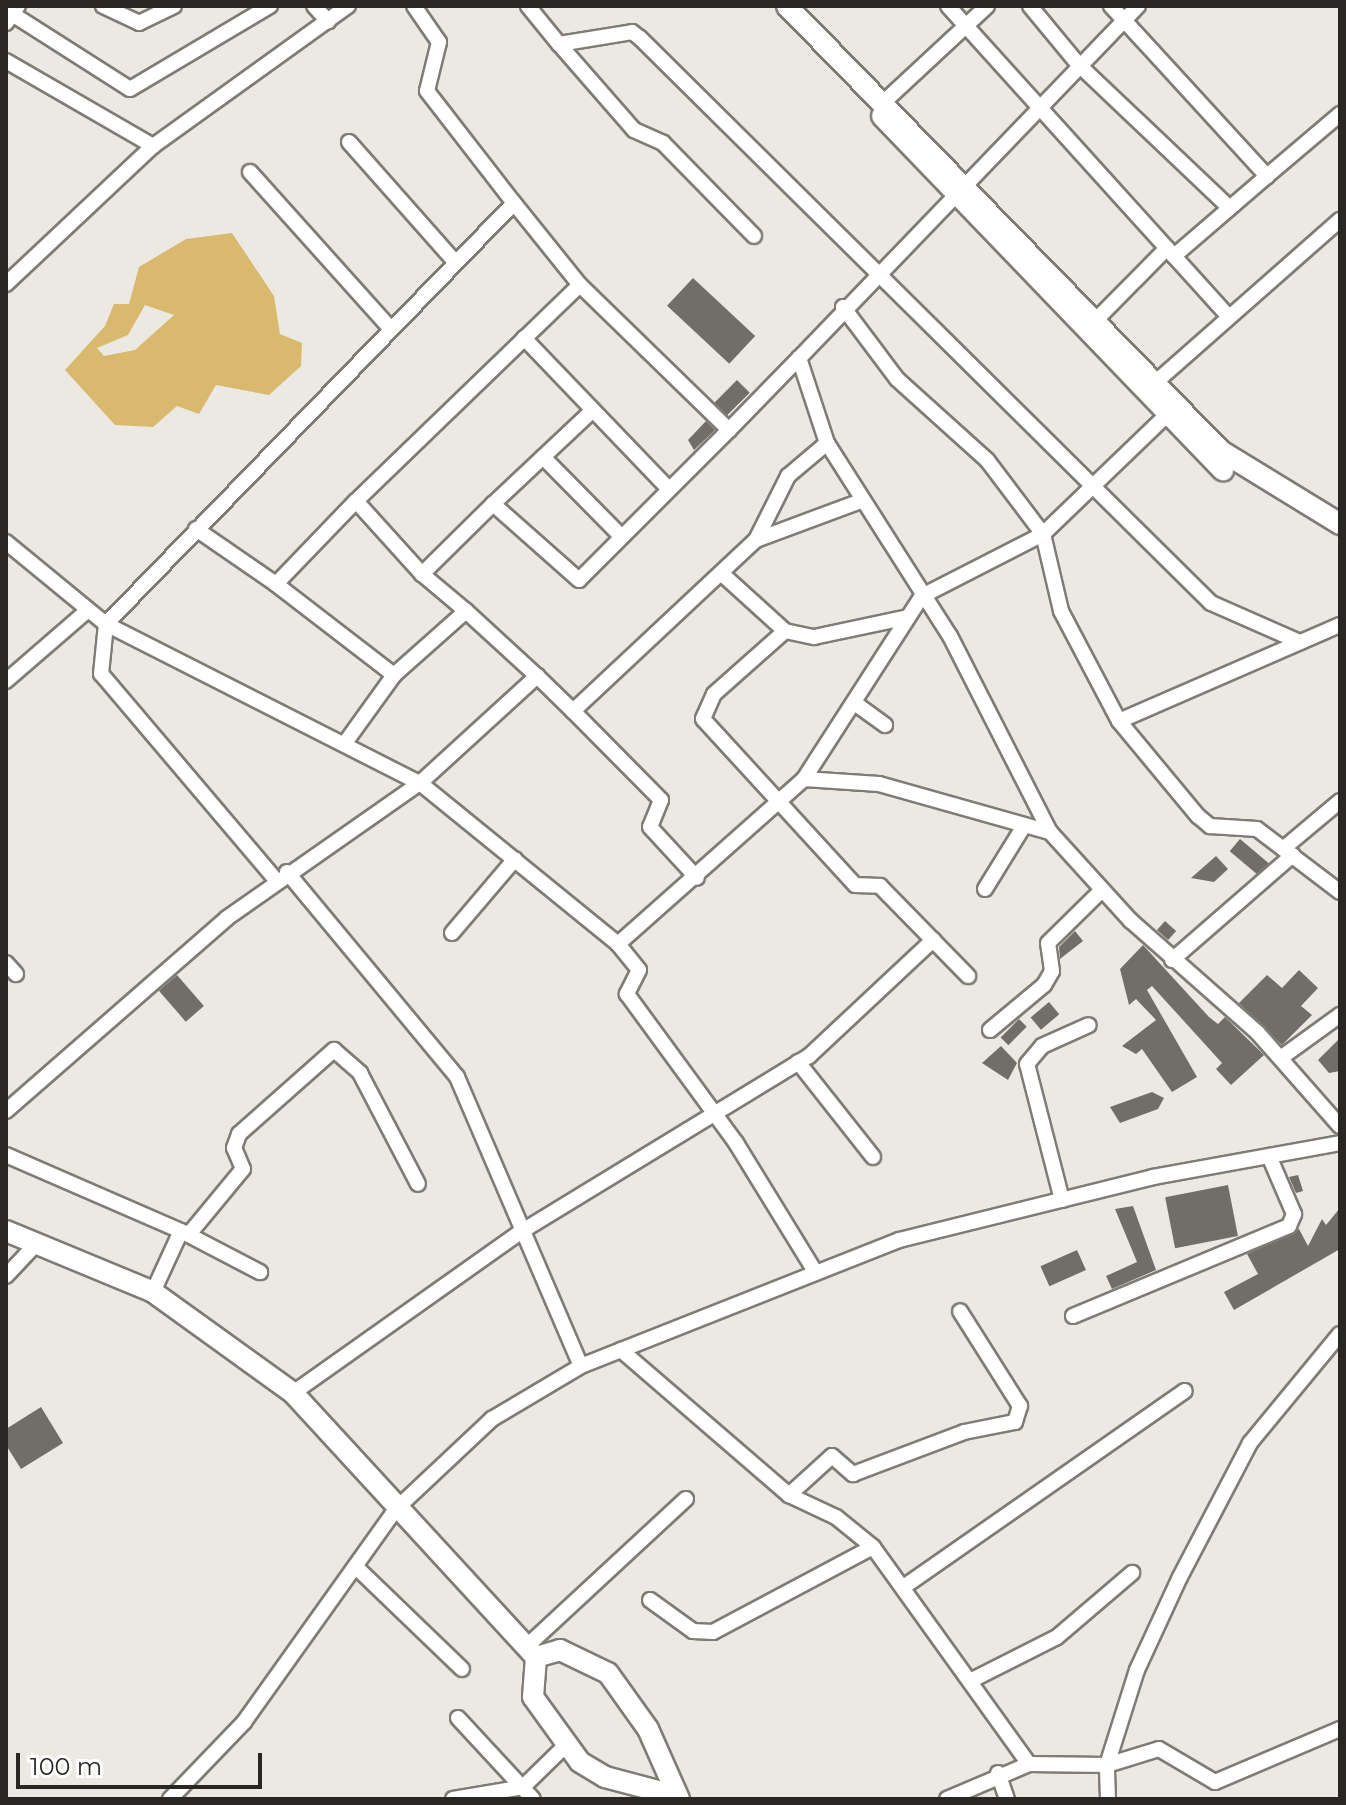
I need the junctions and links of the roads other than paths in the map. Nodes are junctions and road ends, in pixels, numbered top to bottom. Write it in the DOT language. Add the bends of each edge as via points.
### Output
graph roads {
  1 [pos="103,6"];
  2 [pos="174,6"];
  3 [pos="270,6"];
  4 [pos="314,6"];
  5 [pos="348,6"];
  6 [pos="414,6"];
  7 [pos="528,6"];
  8 [pos="787,6"];
  9 [pos="797,6"];
  10 [pos="948,6"];
  11 [pos="987,6"];
  12 [pos="1030,6"];
  13 [pos="1111,6"];
  14 [pos="1138,6"];
  15 [pos="10,14"];
  16 [pos="1125,19"];
  17 [pos="328,21"];
  18 [pos="966,25"];
  19 [pos="806,26"];
  20 [pos="559,44"];
  21 [pos="823,44"];
  22 [pos="1078,64"];
  23 [pos="8,66"];
  24 [pos="886,100"];
  25 [pos="1037,104"];
  26 [pos="1340,114"];
  27 [pos="349,142"];
  28 [pos="153,146"];
  29 [pos="250,172"];
  30 [pos="1267,176"];
  31 [pos="964,191"];
  32 [pos="514,203"];
  33 [pos="1230,208"];
  34 [pos="1340,220"];
  35 [pos="754,236"];
  36 [pos="1170,252"];
  37 [pos="6,262"];
  38 [pos="455,262"];
  39 [pos="17,273"];
  40 [pos="881,273"];
  41 [pos="6,284"];
  42 [pos="580,285"];
  43 [pos="843,307"];
  44 [pos="1226,314"];
  45 [pos="1096,320"];
  46 [pos="390,328"];
  47 [pos="524,338"];
  48 [pos="799,358"];
  49 [pos="1149,388"];
  50 [pos="593,410"];
  51 [pos="1172,412"];
  52 [pos="729,430"];
  53 [pos="827,443"];
  54 [pos="543,457"];
  55 [pos="669,489"];
  56 [pos="1094,493"];
  57 [pos="356,501"];
  58 [pos="861,501"];
  59 [pos="493,504"];
  60 [pos="1340,524"];
  61 [pos="196,529"];
  62 [pos="1043,534"];
  63 [pos="622,537"];
  64 [pos="1340,539"];
  65 [pos="756,540"];
  66 [pos="6,542"];
  67 [pos="721,573"];
  68 [pos="422,574"];
  69 [pos="276,584"];
  70 [pos="922,596"];
  71 [pos="88,610"];
  72 [pos="466,611"];
  73 [pos="908,617"];
  74 [pos="106,624"];
  75 [pos="1340,625"];
  76 [pos="785,631"];
  77 [pos="1300,642"];
  78 [pos="394,675"];
  79 [pos="537,676"];
  80 [pos="6,681"];
  81 [pos="856,704"];
  82 [pos="573,711"];
  83 [pos="1119,721"];
  84 [pos="885,725"];
  85 [pos="345,743"];
  86 [pos="804,779"];
  87 [pos="420,783"];
  88 [pos="780,801"];
  89 [pos="1340,801"];
  90 [pos="1022,829"];
  91 [pos="1050,832"];
  92 [pos="1288,852"];
  93 [pos="515,859"];
  94 [pos="282,876"];
  95 [pos="697,878"];
  96 [pos="985,889"];
  97 [pos="1102,890"];
  98 [pos="1340,892"];
  99 [pos="452,933"];
  100 [pos="933,940"];
  101 [pos="618,944"];
  102 [pos="1172,960"];
  103 [pos="968,976"];
  104 [pos="1340,1015"];
  105 [pos="1089,1025"];
  106 [pos="990,1030"];
  107 [pos="1282,1057"];
  108 [pos="798,1062"];
  109 [pos="712,1109"];
  110 [pos="6,1111"];
  111 [pos="1340,1126"];
  112 [pos="1340,1143"];
  113 [pos="6,1155"];
  114 [pos="1269,1156"];
  115 [pos="873,1157"];
  116 [pos="418,1184"];
  117 [pos="1062,1200"];
  118 [pos="6,1231"];
  119 [pos="185,1232"];
  120 [pos="519,1233"];
  121 [pos="36,1244"];
  122 [pos="814,1270"];
  123 [pos="260,1272"];
  124 [pos="6,1276"];
  125 [pos="153,1292"];
  126 [pos="960,1311"];
  127 [pos="1073,1316"];
  128 [pos="1340,1334"];
  129 [pos="621,1350"];
  130 [pos="581,1366"];
  131 [pos="1185,1391"];
  132 [pos="293,1393"];
  133 [pos="789,1495"];
  134 [pos="686,1499"];
  135 [pos="396,1509"];
  136 [pos="873,1547"];
  137 [pos="356,1567"];
  138 [pos="1132,1573"];
  139 [pos="905,1586"];
  140 [pos="650,1600"];
  141 [pos="531,1652"];
  142 [pos="462,1669"];
  143 [pos="970,1681"];
  144 [pos="458,1718"];
  145 [pos="1340,1729"];
  146 [pos="565,1746"];
  147 [pos="1029,1764"];
  148 [pos="1107,1765"];
  149 [pos="998,1773"];
  150 [pos="528,1793"];
  151 [pos="653,1796"];
  152 [pos="678,1798"];
  153 [pos="170,1799"];
  154 [pos="453,1799"];
  155 [pos="947,1799"];
  156 [pos="1007,1799"];
  157 [pos="1108,1799"];
  1 -- 2 [label="street" via="139,23"];
  3 -- 15 [label="street" via="130,89"];
  4 -- 17 [label="street"];
  5 -- 17 [label="street"];
  6 -- 32 [label="street" via="439,42 427,91"];
  7 -- 20 [label="street"];
  8 -- 19 [label="street"];
  9 -- 19 [label="street"];
  10 -- 18 [label="street"];
  11 -- 18 [label="street"];
  12 -- 22 [label="street"];
  13 -- 16 [label="street"];
  14 -- 16 [label="street"];
  16 -- 22 [label="street"];
  16 -- 30 [label="street"];
  17 -- 28 [label="street"];
  18 -- 24 [label="street"];
  18 -- 25 [label="street"];
  19 -- 21 [label="street"];
  20 -- 35 [label="street" via="634,130 663,143"];
  20 -- 40 [label="street" via="632,32"];
  21 -- 24 [label="street"];
  21 -- 31 [label="street" via="831,62"];
  22 -- 25 [label="street"];
  22 -- 33 [label="street"];
  23 -- 28 [label="street"];
  24 -- 31 [label="street"];
  25 -- 31 [label="street"];
  25 -- 36 [label="street"];
  26 -- 30 [label="street"];
  27 -- 38 [label="street"];
  28 -- 39 [label="street"];
  29 -- 46 [label="street"];
  30 -- 33 [label="street"];
  31 -- 40 [label="street"];
  31 -- 45 [label="street"];
  31 -- 49 [label="street"];
  32 -- 38 [label="street"];
  32 -- 42 [label="street"];
  33 -- 36 [label="street"];
  34 -- 44 [label="street"];
  36 -- 44 [label="street"];
  36 -- 45 [label="street"];
  37 -- 39 [label="street"];
  38 -- 46 [label="street"];
  39 -- 41 [label="street"];
  40 -- 43 [label="street"];
  40 -- 56 [label="street"];
  42 -- 47 [label="street"];
  42 -- 52 [label="street"];
  43 -- 48 [label="street"];
  43 -- 62 [label="street" via="897,379 987,460"];
  44 -- 49 [label="street"];
  45 -- 49 [label="street"];
  46 -- 61 [label="street"];
  47 -- 50 [label="street"];
  47 -- 57 [label="street"];
  48 -- 52 [label="street"];
  48 -- 53 [label="street"];
  49 -- 51 [label="street"];
  50 -- 54 [label="street"];
  50 -- 55 [label="street"];
  51 -- 56 [label="street"];
  51 -- 60 [label="street" via="1244,470"];
  51 -- 64 [label="street" via="1225,472"];
  52 -- 55 [label="street"];
  53 -- 58 [label="street"];
  53 -- 65 [label="street" via="788,476"];
  54 -- 59 [label="street"];
  54 -- 63 [label="street"];
  55 -- 63 [label="street"];
  56 -- 62 [label="street"];
  56 -- 77 [label="street" via="1211,603"];
  57 -- 68 [label="street"];
  57 -- 69 [label="street"];
  58 -- 65 [label="street"];
  58 -- 70 [label="street"];
  59 -- 63 [label="street" via="575,580"];
  59 -- 68 [label="street"];
  61 -- 69 [label="street"];
  61 -- 74 [label="street"];
  62 -- 70 [label="street"];
  62 -- 83 [label="street" via="1061,611"];
  65 -- 67 [label="street"];
  66 -- 71 [label="street"];
  67 -- 76 [label="street"];
  67 -- 82 [label="street"];
  68 -- 72 [label="street"];
  69 -- 78 [label="street"];
  70 -- 73 [label="street"];
  70 -- 91 [label="street" via="971,675"];
  71 -- 74 [label="street"];
  71 -- 80 [label="street"];
  72 -- 78 [label="street"];
  72 -- 79 [label="street"];
  73 -- 76 [label="street" via="814,637"];
  73 -- 81 [label="street"];
  74 -- 85 [label="street"];
  74 -- 94 [label="street" via="101,674"];
  75 -- 77 [label="street"];
  76 -- 88 [label="street" via="703,711 709,728"];
  77 -- 83 [label="street"];
  78 -- 85 [label="street"];
  79 -- 82 [label="street"];
  79 -- 87 [label="street"];
  81 -- 84 [label="street"];
  81 -- 86 [label="street"];
  82 -- 95 [label="street" via="661,800 650,827"];
  83 -- 92 [label="street" via="1210,826 1257,829"];
  85 -- 87 [label="street"];
  86 -- 88 [label="street"];
  86 -- 90 [label="street" via="879,784"];
  87 -- 93 [label="street"];
  87 -- 94 [label="street"];
  88 -- 95 [label="street"];
  88 -- 100 [label="street" via="855,885 880,886"];
  89 -- 92 [label="street"];
  90 -- 91 [label="street"];
  90 -- 96 [label="street"];
  91 -- 97 [label="street"];
  92 -- 98 [label="street"];
  92 -- 102 [label="street"];
  93 -- 99 [label="street"];
  93 -- 101 [label="street"];
  94 -- 110 [label="street"];
  94 -- 120 [label="street" via="457,1077 485,1129"];
  95 -- 101 [label="street"];
  97 -- 102 [label="street"];
  97 -- 106 [label="street" via="1048,943 1052,971 1044,985"];
  100 -- 103 [label="street"];
  100 -- 108 [label="street"];
  101 -- 109 [label="street" via="639,970 627,994"];
  102 -- 107 [label="street"];
  104 -- 107 [label="street"];
  105 -- 117 [label="street" via="1042,1046 1027,1064"];
  107 -- 111 [label="street"];
  108 -- 109 [label="street"];
  108 -- 115 [label="street"];
  109 -- 120 [label="street"];
  109 -- 122 [label="street"];
  112 -- 114 [label="street"];
  113 -- 119 [label="street"];
  114 -- 117 [label="street"];
  114 -- 127 [label="street" via="1294,1214 1289,1226"];
  116 -- 119 [label="street" via="360,1073 334,1050 239,1134 234,1148 243,1169"];
  117 -- 122 [label="street"];
  118 -- 121 [label="street"];
  119 -- 123 [label="street"];
  119 -- 125 [label="street"];
  120 -- 130 [label="street"];
  120 -- 132 [label="street"];
  121 -- 124 [label="street"];
  121 -- 125 [label="street"];
  122 -- 129 [label="street"];
  125 -- 132 [label="street"];
  126 -- 133 [label="street" via="1020,1406 1015,1422 964,1432 853,1474 832,1456"];
  128 -- 148 [label="street" via="1250,1443 1152,1635"];
  129 -- 130 [label="street"];
  129 -- 133 [label="street"];
  130 -- 135 [label="street" via="492,1419"];
  131 -- 139 [label="street"];
  132 -- 135 [label="street"];
  133 -- 136 [label="street" via="836,1517"];
  134 -- 141 [label="street"];
  135 -- 137 [label="street"];
  135 -- 141 [label="street"];
  136 -- 139 [label="street"];
  136 -- 140 [label="street" via="713,1632 693,1631"];
  137 -- 142 [label="street"];
  137 -- 153 [label="street" via="244,1722"];
  138 -- 143 [label="street" via="1057,1637"];
  139 -- 143 [label="street"];
  141 -- 146 [label="street" via="533,1697"];
  141 -- 152 [label="street" via="560,1650 608,1673 648,1729"];
  143 -- 147 [label="street"];
  144 -- 150 [label="street"];
  145 -- 148 [label="street" via="1215,1782 1159,1749"];
  146 -- 150 [label="street"];
  146 -- 151 [label="street" via="605,1777"];
  147 -- 148 [label="street"];
  147 -- 149 [label="street"];
  148 -- 157 [label="street"];
  149 -- 155 [label="street"];
  149 -- 156 [label="street"];
  150 -- 154 [label="street"];
  151 -- 152 [label="street"];
}
